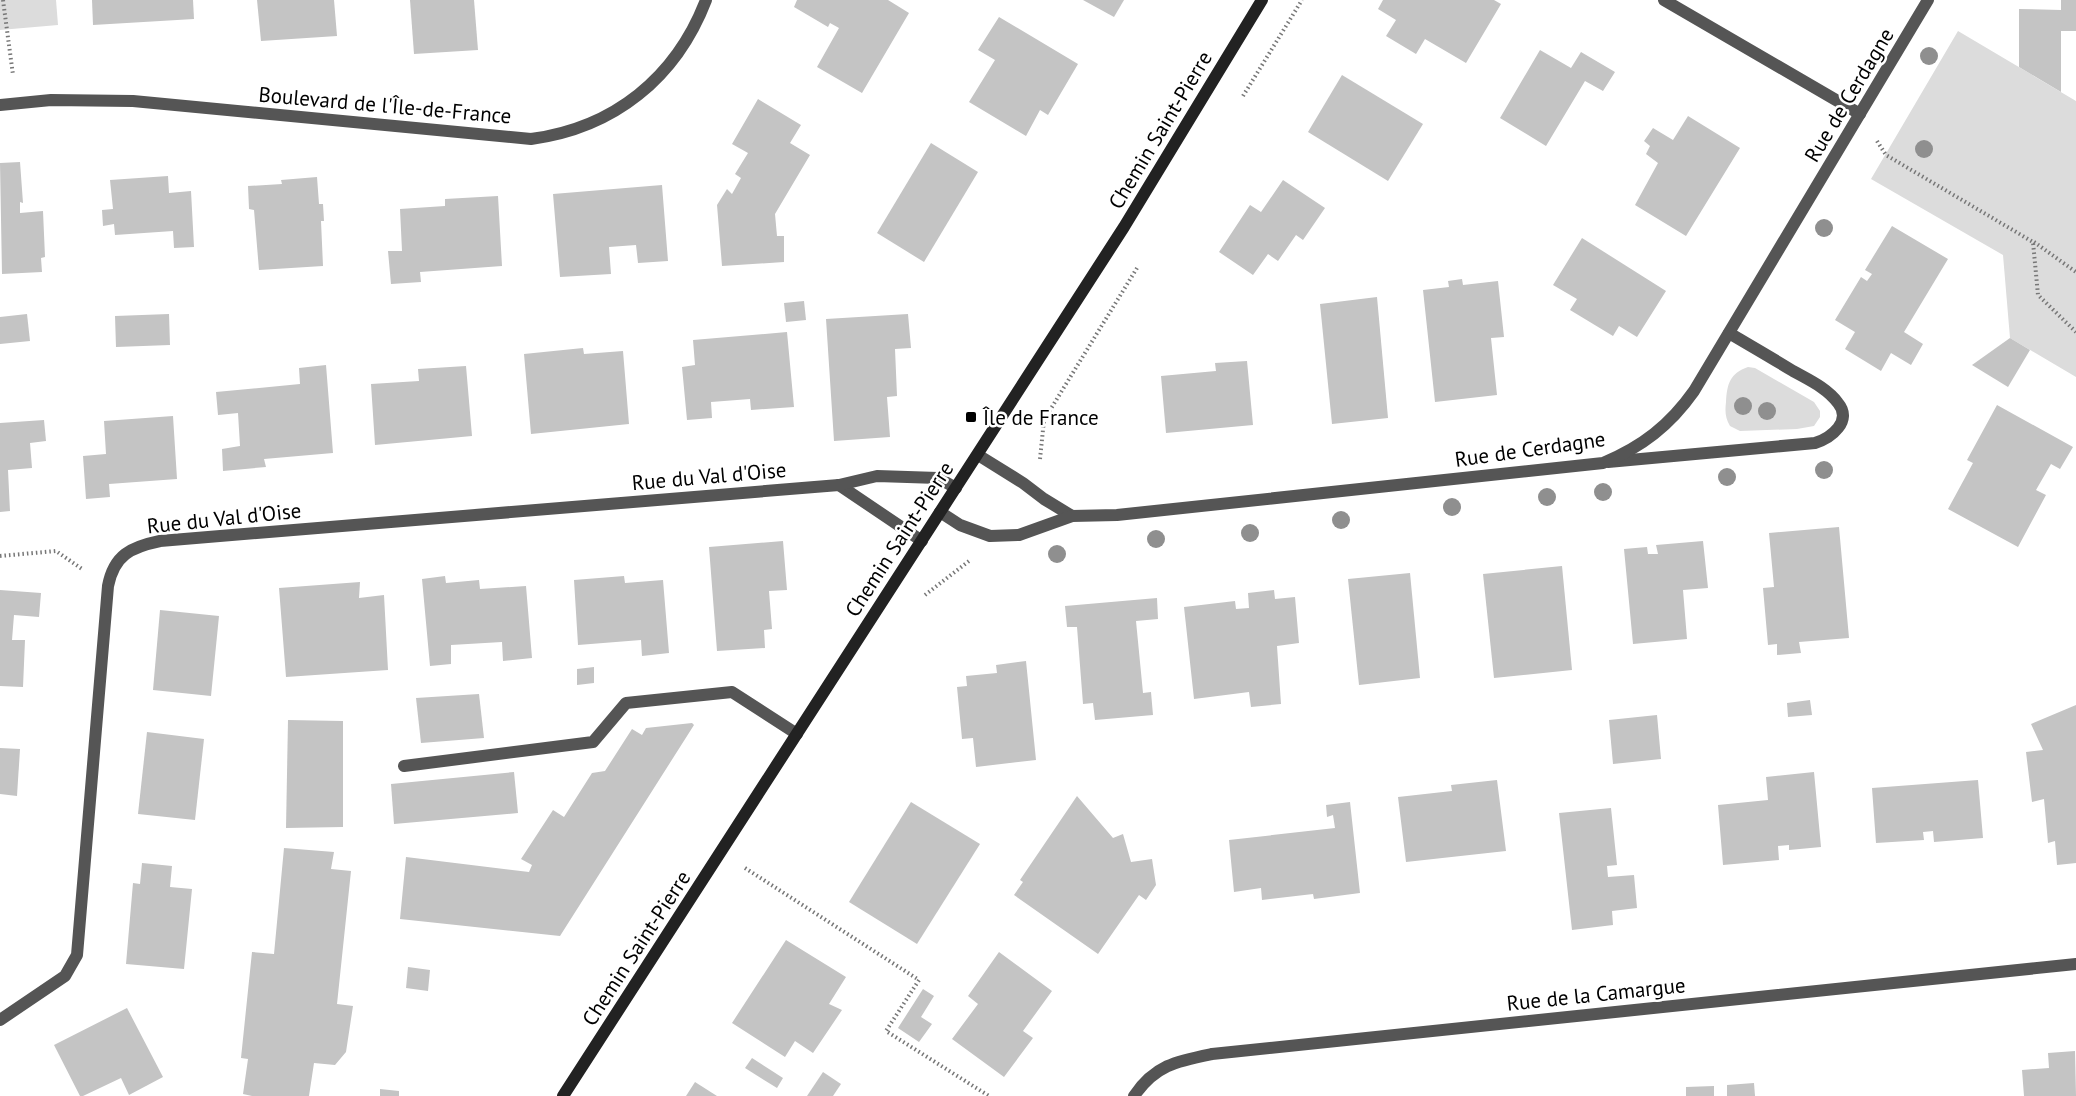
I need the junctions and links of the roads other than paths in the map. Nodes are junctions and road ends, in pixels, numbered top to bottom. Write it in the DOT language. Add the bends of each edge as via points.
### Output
graph roads {
  1 [pos="706,0"];
  2 [pos="1262,0"];
  3 [pos="1664,0"];
  4 [pos="1928,0"];
  5 [pos="0,105"];
  6 [pos="1860,114"];
  7 [pos="1730,333"];
  8 [pos="978,454"];
  9 [pos="1604,463"];
  10 [pos="838,485"];
  11 [pos="956,489"];
  12 [pos="940,512"];
  13 [pos="1072,516"];
  14 [pos="922,541"];
  15 [pos="797,734"];
  16 [pos="404,766"];
  17 [pos="2076,964"];
  18 [pos="0,1020"];
  19 [pos="563,1096"];
  20 [pos="1134,1096"];
  1 -- 5 [label="street, Boulevard de l'Île-de-France" via="687,43 638,96 617,111 554,136 531,139 133,100 76,99"];
  2 -- 8 [label="main road, Chemin Saint-Pierre" via="1125,227"];
  3 -- 6 [label="street"];
  4 -- 6 [label="street, Rue de Cerdagne"];
  6 -- 7 [label="street, Rue de Cerdagne"];
  7 -- 9 [label="street, Rue de Cerdagne" via="1680,411 1645,442"];
  7 -- 9 [label="street" via="1828,392 1842,408 1840,427 1815,443"];
  8 -- 11 [label="main road, Chemin Saint-Pierre"];
  8 -- 13 [label="street"];
  9 -- 13 [label="street, Rue de Cerdagne" via="1117,515"];
  10 -- 11 [label="street, Rue du Val d'Oise" via="877,476 938,478"];
  10 -- 14 [label="street"];
  10 -- 18 [label="street, Rue du Val d'Oise" via="160,541 125,553 111,573 108,586 76,955 65,976"];
  11 -- 12 [label="main road, Chemin Saint-Pierre"];
  12 -- 13 [label="street, Rue de Cerdagne" via="960,525 990,536 1019,535"];
  12 -- 14 [label="main road, Chemin Saint-Pierre"];
  14 -- 15 [label="main road, Chemin Saint-Pierre"];
  15 -- 16 [label="street" via="732,692 626,703 593,742"];
  15 -- 19 [label="main road, Chemin Saint-Pierre"];
  17 -- 20 [label="street, Rue de la Camargue" via="1212,1054 1161,1068"];
}
